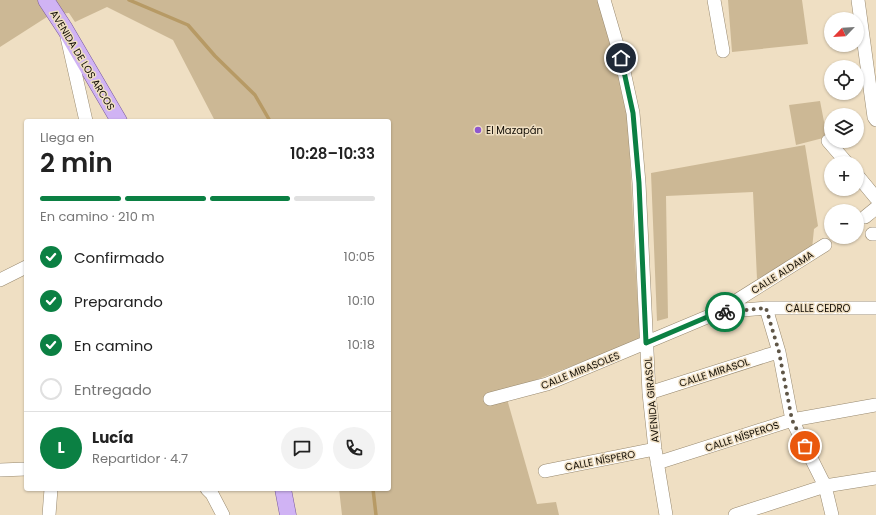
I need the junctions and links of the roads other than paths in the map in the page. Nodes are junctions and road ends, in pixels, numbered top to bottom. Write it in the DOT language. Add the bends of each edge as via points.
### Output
graph roads {
  1 [pos="46,0"];
  2 [pos="604,0"];
  3 [pos="714,0"];
  4 [pos="858,0"];
  5 [pos="65,29"];
  6 [pos="722,51"];
  7 [pos="86,119"];
  8 [pos="118,119"];
  9 [pos="876,120"];
  10 [pos="834,148"];
  11 [pos="841,156"];
  12 [pos="864,183"];
  13 [pos="876,198"];
  14 [pos="876,208"];
  15 [pos="865,218"];
  16 [pos="825,245"];
  17 [pos="24,268"];
  18 [pos="0,280"];
  19 [pos="766,308"];
  20 [pos="876,308"];
  21 [pos="719,312"];
  22 [pos="646,343"];
  23 [pos="779,352"];
  24 [pos="649,393"];
  25 [pos="490,399"];
  26 [pos="876,405"];
  27 [pos="792,420"];
  28 [pos="655,449"];
  29 [pos="657,463"];
  30 [pos="24,469"];
  31 [pos="0,470"];
  32 [pos="545,471"];
  33 [pos="876,478"];
  34 [pos="825,486"];
  35 [pos="51,491"];
  36 [pos="209,491"];
  37 [pos="283,491"];
  38 [pos="49,515"];
  39 [pos="223,515"];
  40 [pos="288,515"];
  41 [pos="666,515"];
  42 [pos="735,515"];
  43 [pos="832,515"];
  1 -- 5 [label="main road, AVENIDA DE LOS ARCOS"];
  2 -- 22 [label="street, AVENIDA GIRASOL" via="621,58 633,113 639,183"];
  3 -- 6 [label="street"];
  4 -- 9 [label="street"];
  5 -- 7 [label="street"];
  5 -- 8 [label="main road, AVENIDA DE LOS ARCOS"];
  10 -- 11 [label="street"];
  12 -- 13 [label="street"];
  14 -- 15 [label="street"];
  16 -- 21 [label="street, CALLE ALDAMA"];
  17 -- 18 [label="street"];
  19 -- 20 [label="street, CALLE CEDRO"];
  19 -- 21 [label="street, CALLE CEDRO"];
  19 -- 23 [label="street"];
  21 -- 22 [label="street, CALLE CEDRO"];
  22 -- 24 [label="street, AVENIDA GIRASOL"];
  22 -- 25 [label="street, CALLE MIRASOLES" via="547,384"];
  23 -- 24 [label="street, CALLE MIRASOL"];
  23 -- 27 [label="street"];
  24 -- 28 [label="street, AVENIDA GIRASOL"];
  26 -- 27 [label="street, CALLE NÍSPEROS"];
  27 -- 29 [label="street, CALLE NÍSPEROS"];
  27 -- 34 [label="street"];
  28 -- 29 [label="street, AVENIDA GIRASOL"];
  28 -- 32 [label="street, CALLE NÍSPERO"];
  29 -- 41 [label="street, AVENIDA GIRASOL"];
  30 -- 31 [label="street"];
  33 -- 34 [label="street"];
  34 -- 42 [label="street"];
  34 -- 43 [label="street"];
  35 -- 38 [label="street"];
  36 -- 39 [label="street"];
  37 -- 40 [label="main road"];
}
